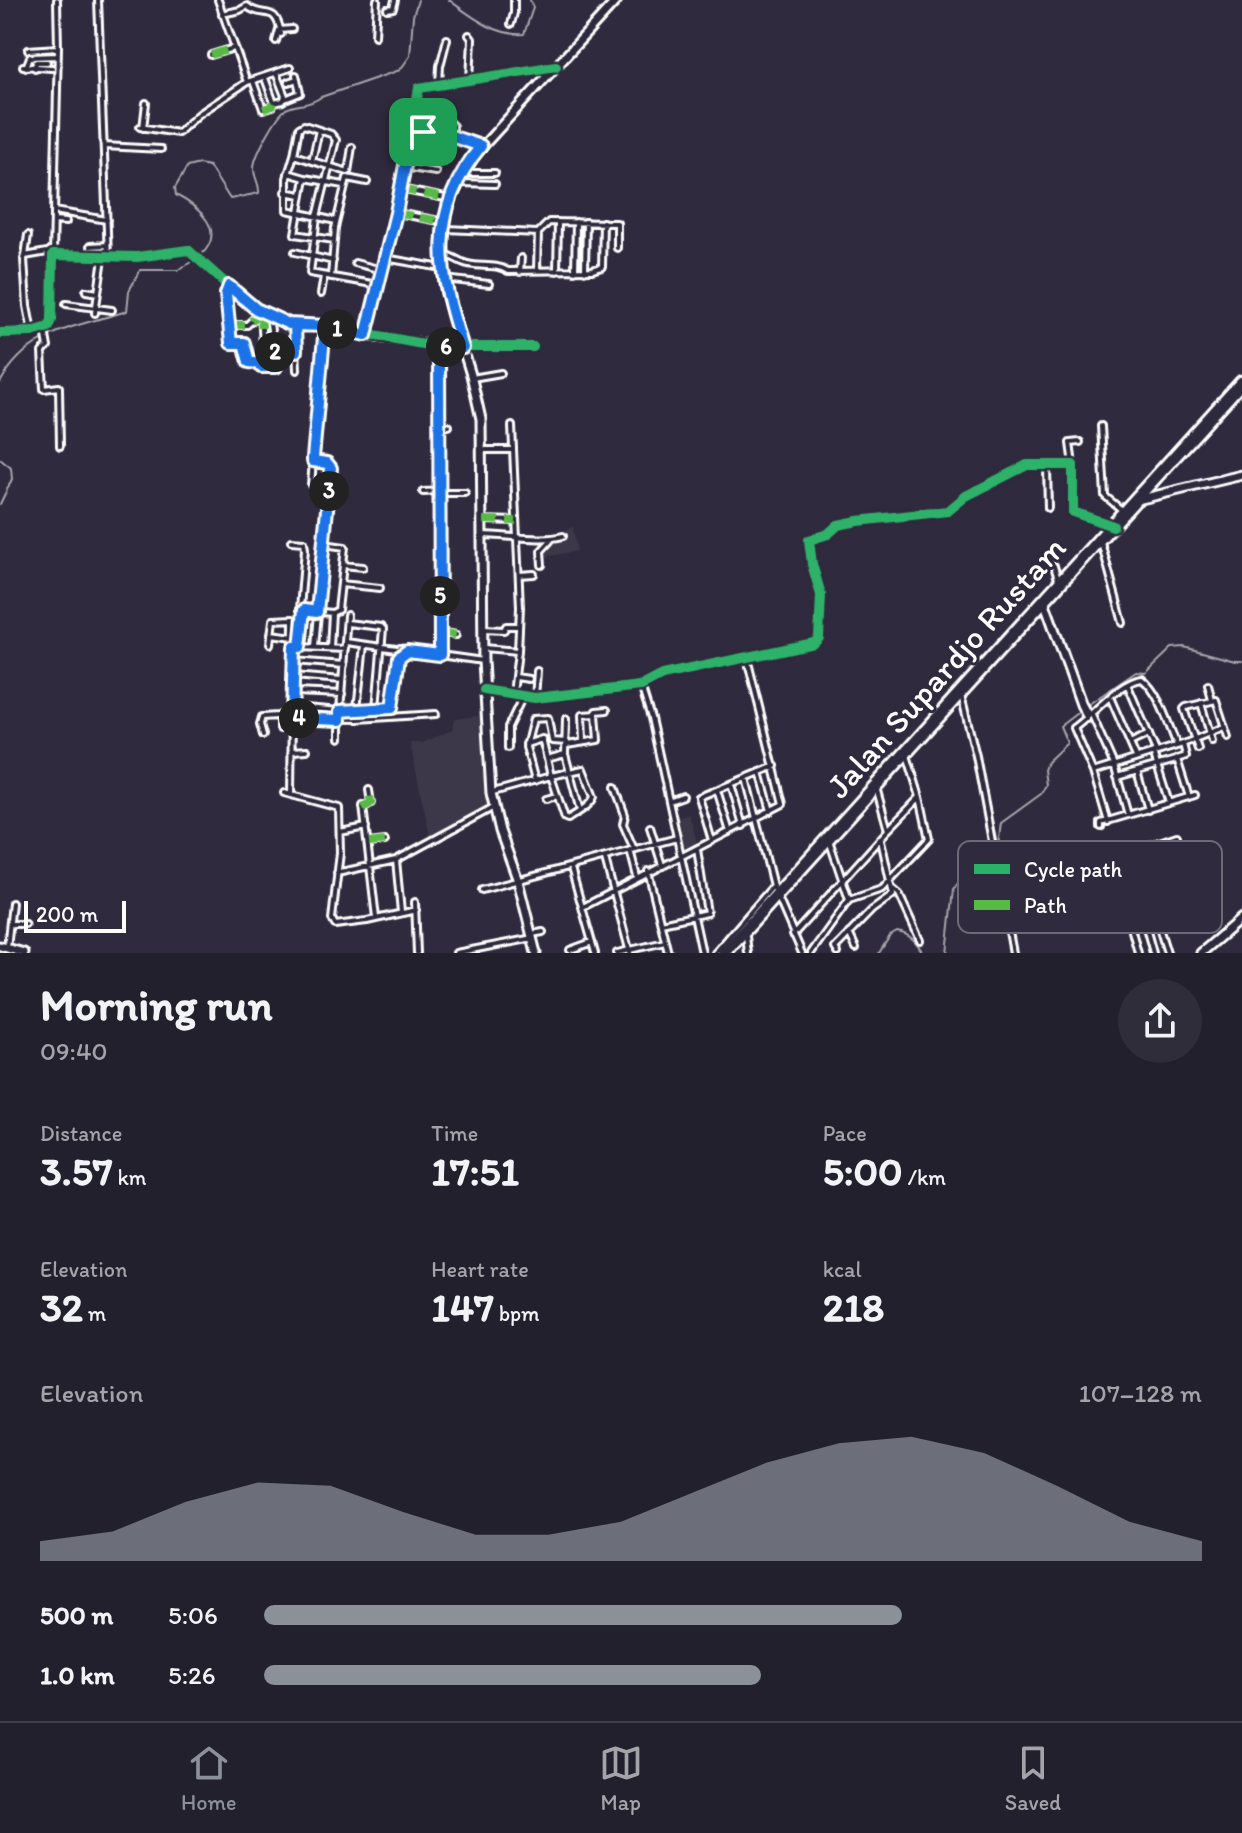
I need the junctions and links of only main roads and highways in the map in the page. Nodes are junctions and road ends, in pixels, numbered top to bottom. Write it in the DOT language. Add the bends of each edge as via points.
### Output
graph roads {
  1 [pos="617,0"];
  2 [pos="0,333"];
  3 [pos="463,348"];
  4 [pos="1242,382"];
  5 [pos="1242,475"];
  6 [pos="1135,501"];
  7 [pos="1242,918"];
  8 [pos="8,949"];
  9 [pos="24,953"];
  10 [pos="536,953"];
  11 [pos="724,953"];
  12 [pos="1201,953"];
  1 -- 3 [label="main road" via="481,146 450,199 442,268"];
  2 -- 3 [label="main road" via="46,334 52,320 53,253 156,256 188,250 265,314 295,325"];
  3 -- 10 [label="main road" via="481,419 483,661 491,793"];
  4 -- 6 [label="highway, Jalan Supardjo Rustam"];
  5 -- 6 [label="main road"];
  6 -- 11 [label="highway, Jalan Supardjo Rustam" via="775,890"];
  7 -- 12 [label="main road"];
  8 -- 9 [label="main road"];
}
